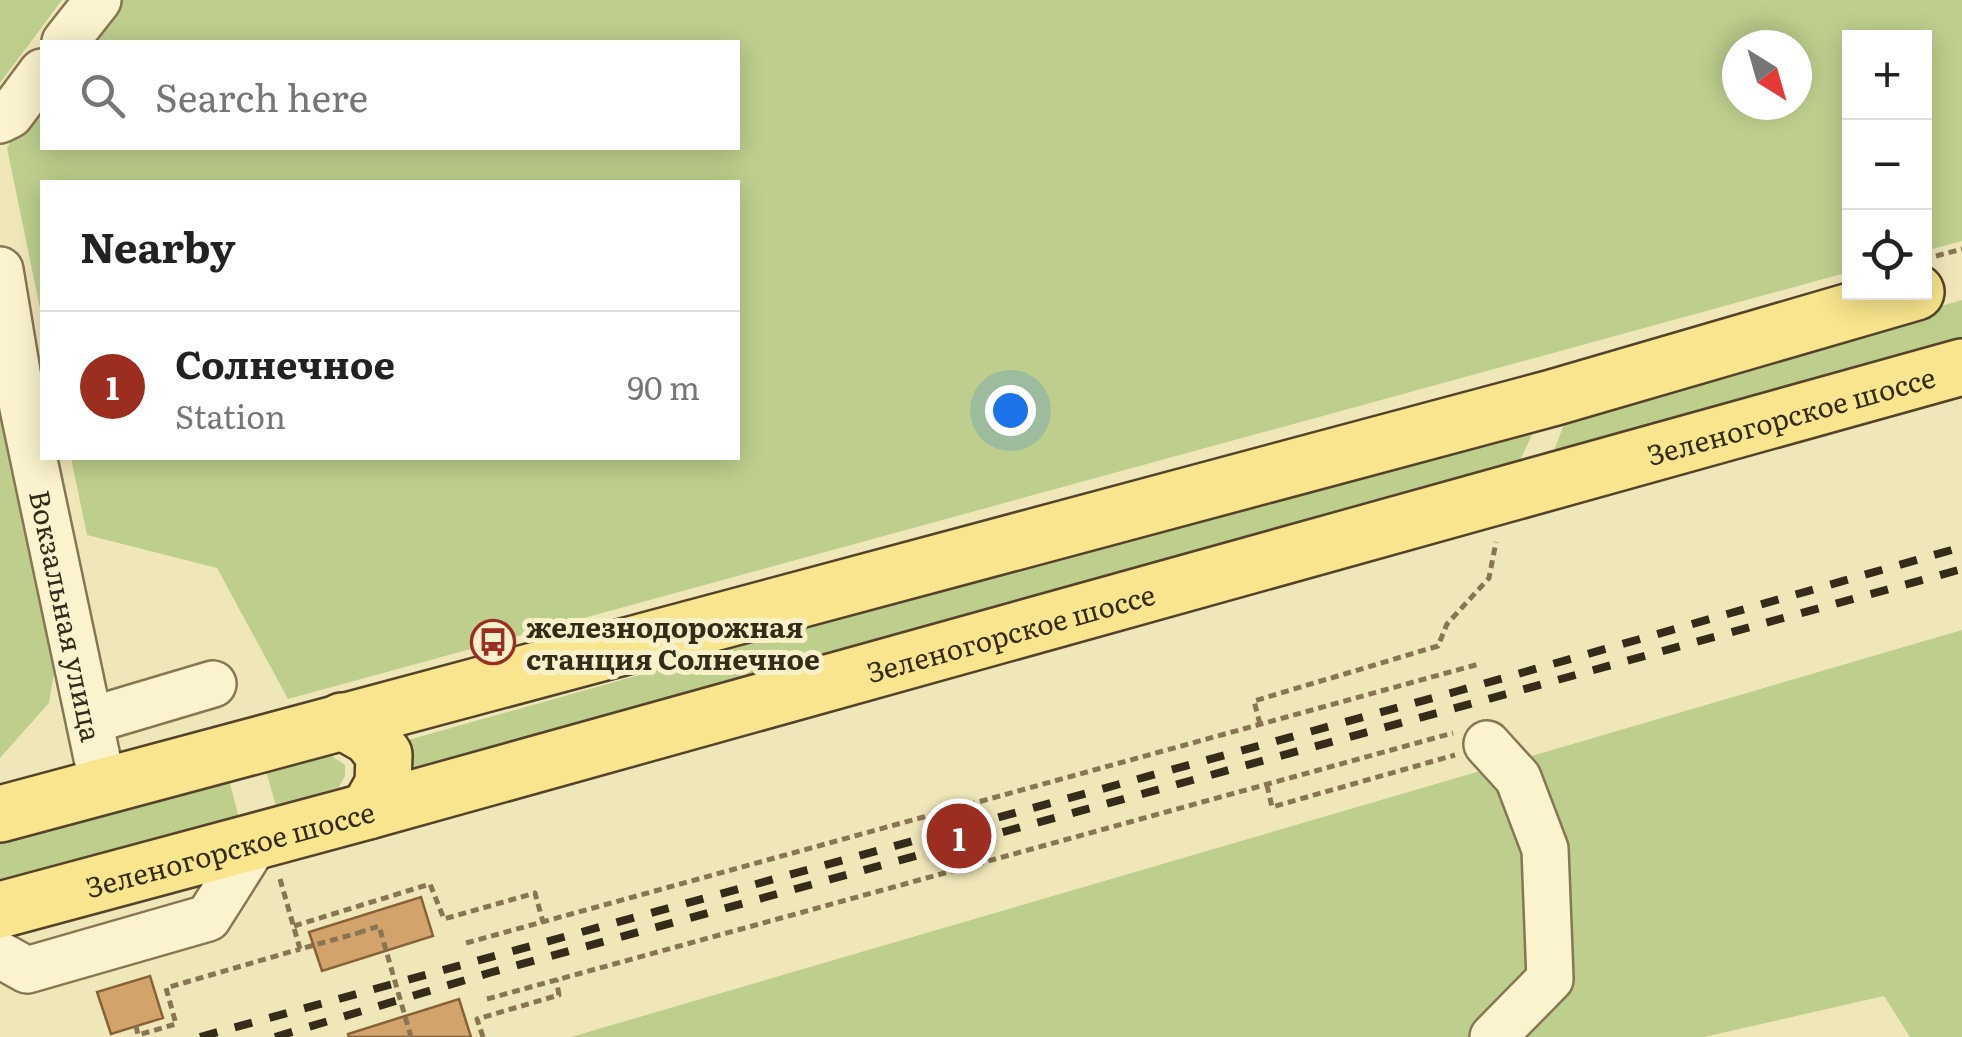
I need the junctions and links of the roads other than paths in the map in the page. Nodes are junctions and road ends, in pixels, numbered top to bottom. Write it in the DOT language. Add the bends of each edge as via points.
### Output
graph roads {
  1 [pos="98,0"];
  2 [pos="67,40"];
  3 [pos="40,75"];
  4 [pos="0,120"];
  5 [pos="0,270"];
  6 [pos="1962,279"];
  7 [pos="1932,288"];
  8 [pos="1889,300"];
  9 [pos="1962,366"];
  10 [pos="213,684"];
  11 [pos="92,720"];
  12 [pos="342,721"];
  13 [pos="1470,738"];
  14 [pos="103,786"];
  15 [pos="368,811"];
  16 [pos="0,814"];
  17 [pos="262,840"];
  18 [pos="0,910"];
  19 [pos="0,955"];
  20 [pos="1493,1037"];
  1 -- 2 [label="street"];
  3 -- 4 [label="street"];
  5 -- 11 [label="street, Вокзальная улица" via="23,408"];
  6 -- 7 [label="main road"];
  8 -- 12 [label="main road" via="1552,398"];
  9 -- 15 [label="main road, Зеленогорское шоссе"];
  10 -- 11 [label="street"];
  11 -- 14 [label="street, Вокзальная улица"];
  12 -- 14 [label="main road"];
  12 -- 15 [label="main road" via="384,755 383,784"];
  13 -- 20 [label="street" via="1518,778 1545,849 1550,979"];
  14 -- 16 [label="main road"];
  15 -- 17 [label="main road, Зеленогорское шоссе"];
  17 -- 18 [label="main road, Зеленогорское шоссе"];
  17 -- 19 [label="street" via="208,918 27,970"];
}
